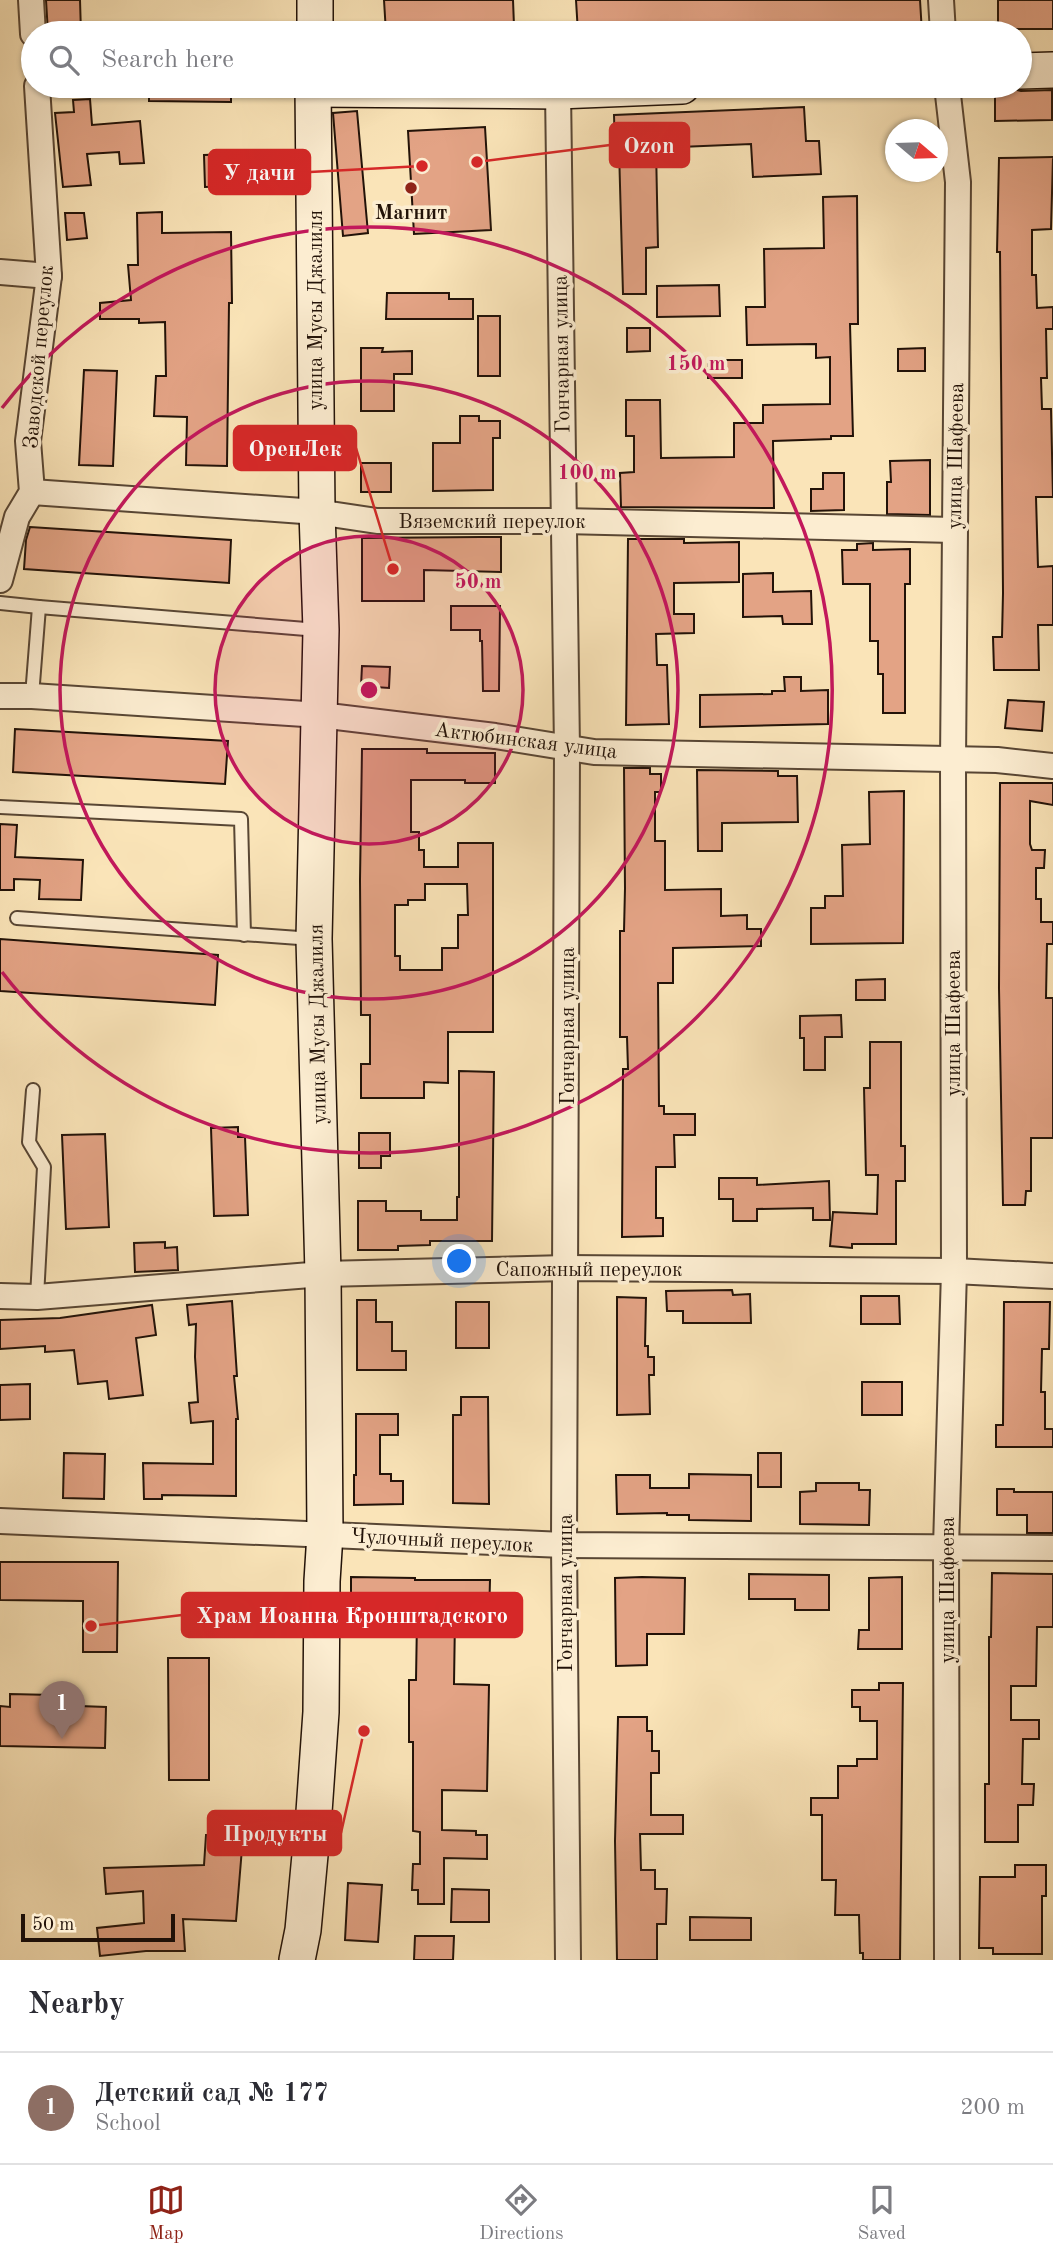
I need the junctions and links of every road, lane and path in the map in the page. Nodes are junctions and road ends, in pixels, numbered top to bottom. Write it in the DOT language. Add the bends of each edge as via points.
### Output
graph roads {
  1 [pos="31,0"];
  2 [pos="316,0"];
  3 [pos="941,0"];
  4 [pos="32,21"];
  5 [pos="315,21"];
  6 [pos="942,21"];
  7 [pos="1053,70"];
  8 [pos="1032,71"];
  9 [pos="38,98"];
  10 [pos="313,98"];
  11 [pos="558,98"];
  12 [pos="948,98"];
  13 [pos="0,272"];
  14 [pos="49,276"];
  15 [pos="32,492"];
  16 [pos="317,512"];
  17 [pos="563,521"];
  18 [pos="954,530"];
  19 [pos="0,580"];
  20 [pos="0,603"];
  21 [pos="39,607"];
  22 [pos="321,630"];
  23 [pos="0,696"];
  24 [pos="32,696"];
  25 [pos="320,715"];
  26 [pos="567,749"];
  27 [pos="953,761"];
  28 [pos="1053,766"];
  29 [pos="0,807"];
  30 [pos="16,918"];
  31 [pos="243,935"];
  32 [pos="314,939"];
  33 [pos="33,1090"];
  34 [pos="566,1268"];
  35 [pos="954,1271"];
  36 [pos="323,1274"];
  37 [pos="1053,1276"];
  38 [pos="0,1296"];
  39 [pos="37,1297"];
  40 [pos="0,1521"];
  41 [pos="325,1534"];
  42 [pos="564,1545"];
  43 [pos="946,1547"];
  44 [pos="1053,1548"];
  45 [pos="297,1960"];
  46 [pos="568,1960"];
  47 [pos="947,1960"];
  1 -- 4 [label="street"];
  2 -- 5 [label="street"];
  3 -- 6 [label="street"];
  7 -- 8 [label="street"];
  9 -- 14 [label="street, Заводской переулок"];
  10 -- 16 [label="street, улица Мусы Джалиля"];
  11 -- 17 [label="street, Гончарная улица"];
  12 -- 18 [label="street, улица Шафеева" via="958,182"];
  13 -- 14 [label="street"];
  14 -- 15 [label="street, Заводской переулок" via="28,441"];
  15 -- 16 [label="street, Вяземский переулок"];
  15 -- 19 [label="street" via="17,517"];
  16 -- 17 [label="street, Вяземский переулок" via="376,521"];
  16 -- 22 [label="street, улица Мусы Джалиля"];
  17 -- 18 [label="street, Вяземский переулок"];
  17 -- 26 [label="street, Гончарная улица"];
  18 -- 27 [label="street, улица Шафеева"];
  20 -- 21 [label="lane"];
  21 -- 22 [label="lane"];
  21 -- 24 [label="lane"];
  22 -- 25 [label="street, улица Мусы Джалиля"];
  23 -- 24 [label="street, Актюбинская улица"];
  24 -- 25 [label="street, Актюбинская улица"];
  25 -- 26 [label="street, Актюбинская улица"];
  25 -- 32 [label="street, улица Мусы Джалиля"];
  26 -- 27 [label="street, Актюбинская улица"];
  26 -- 34 [label="street, Гончарная улица"];
  27 -- 28 [label="street, Актюбинская улица"];
  27 -- 35 [label="street, улица Шафеева"];
  29 -- 31 [label="lane" via="241,819"];
  30 -- 31 [label="lane"];
  31 -- 32 [label="lane"];
  32 -- 36 [label="street, улица Мусы Джалиля"];
  33 -- 39 [label="lane" via="29,1142 44,1167"];
  34 -- 35 [label="street, Сапожный переулок"];
  34 -- 36 [label="street, Сапожный переулок"];
  34 -- 42 [label="street, Гончарная улица"];
  35 -- 37 [label="street, Сапожный переулок"];
  35 -- 43 [label="street, улица Шафеева"];
  36 -- 39 [label="street, Сапожный переулок"];
  36 -- 41 [label="street, улица Мусы Джалиля"];
  38 -- 39 [label="street, Сапожный переулок"];
  40 -- 41 [label="street, Чулочный переулок"];
  41 -- 42 [label="street, Чулочный переулок"];
  41 -- 45 [label="street, улица Мусы Джалиля" via="319,1737"];
  42 -- 43 [label="street, Чулочный переулок"];
  42 -- 46 [label="street, Гончарная улица"];
  43 -- 44 [label="street, Чулочный переулок"];
  43 -- 47 [label="street, улица Шафеева"];
}
